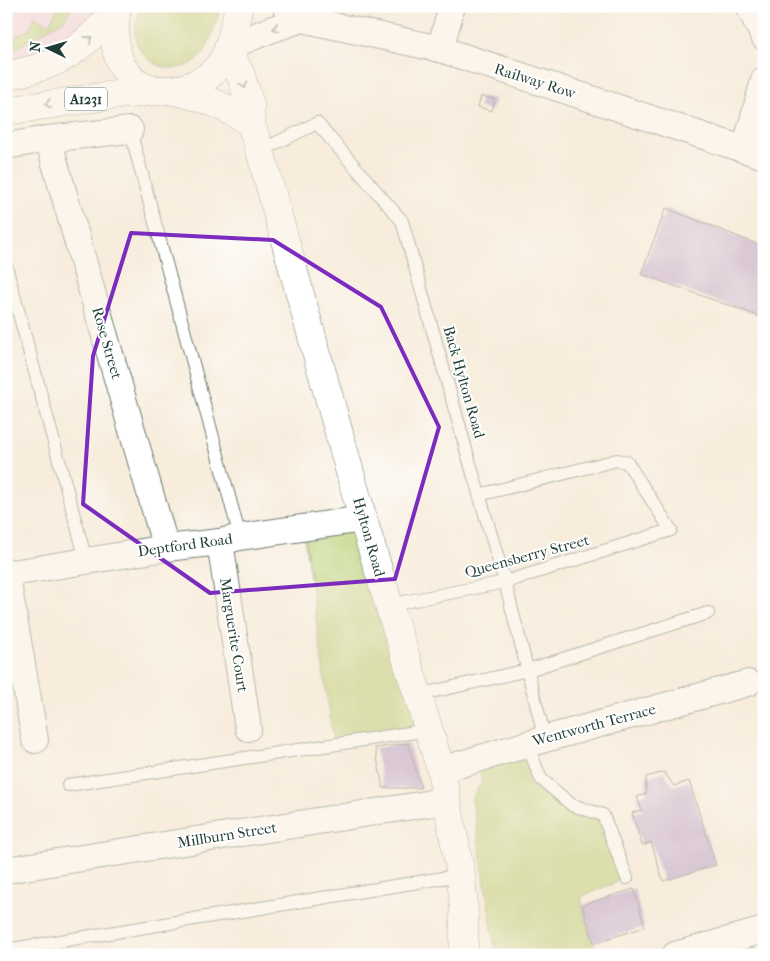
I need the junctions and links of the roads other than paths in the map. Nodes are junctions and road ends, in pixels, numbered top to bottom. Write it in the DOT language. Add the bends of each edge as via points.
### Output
graph roads {
  1 [pos="117,6"];
  2 [pos="239,6"];
  3 [pos="452,6"];
  4 [pos="749,6"];
  5 [pos="294,13"];
  6 [pos="764,38"];
  7 [pos="228,48"];
  8 [pos="440,49"];
  9 [pos="6,76"];
  10 [pos="764,80"];
  11 [pos="167,90"];
  12 [pos="6,111"];
  13 [pos="251,124"];
  14 [pos="130,130"];
  15 [pos="48,139"];
  16 [pos="6,146"];
  17 [pos="260,151"];
  18 [pos="754,153"];
  19 [pos="6,266"];
  20 [pos="479,495"];
  21 [pos="363,519"];
  22 [pos="230,539"];
  23 [pos="166,548"];
  24 [pos="86,560"];
  25 [pos="6,573"];
  26 [pos="505,582"];
  27 [pos="389,605"];
  28 [pos="708,612"];
  29 [pos="528,670"];
  30 [pos="748,683"];
  31 [pos="418,695"];
  32 [pos="248,728"];
  33 [pos="429,730"];
  34 [pos="35,740"];
  35 [pos="536,741"];
  36 [pos="441,770"];
  37 [pos="68,785"];
  38 [pos="447,799"];
  39 [pos="6,870"];
  40 [pos="461,875"];
  41 [pos="627,878"];
  42 [pos="764,930"];
  43 [pos="6,950"];
  44 [pos="464,955"];
  45 [pos="675,955"];
  9 -- 1 [label="main road, one-way" via="53,62 72,52 106,22"];
  1 -- 11 [label="main road" via="116,48 126,72 150,88"];
  2 -- 7 [label="main road"];
  3 -- 8 [label="street"];
  4 -- 6 [label="street"];
  5 -- 7 [label="street, Railway Row, one-way" via="270,30"];
  5 -- 8 [label="street, Railway Row"];
  7 -- 11 [label="main road" via="220,66 210,76 198,83"];
  7 -- 13 [label="main road, Hylton Road, one-way" via="250,105"];
  8 -- 18 [label="street, Railway Row"];
  10 -- 18 [label="street"];
  11 -- 12 [label="main road, A1231, one-way"];
  11 -- 13 [label="main road" via="209,100 237,113"];
  13 -- 17 [label="main road, Hylton Road"];
  14 -- 15 [label="street"];
  14 -- 22 [label="lane"];
  15 -- 16 [label="street"];
  15 -- 23 [label="street, Rose Street"];
  17 -- 20 [label="lane, Back Hylton Road" via="317,123 402,221"];
  17 -- 21 [label="main road, Hylton Road"];
  19 -- 24 [label="lane"];
  20 -- 26 [label="lane, Back Hylton Road"];
  20 -- 26 [label="lane, Queensberry Street" via="617,460 627,462 672,530"];
  21 -- 22 [label="street, Deptford Road"];
  21 -- 27 [label="main road, Hylton Road"];
  22 -- 23 [label="street, Deptford Road"];
  22 -- 32 [label="street, Marguerite Court"];
  23 -- 24 [label="street, Deptford Road"];
  24 -- 25 [label="street, Deptford Road"];
  25 -- 34 [label="street"];
  26 -- 27 [label="lane, Queensberry Street"];
  26 -- 29 [label="lane, Back Hylton Road"];
  27 -- 31 [label="main road, Hylton Road"];
  28 -- 29 [label="lane"];
  29 -- 31 [label="lane"];
  29 -- 35 [label="lane, Back Hylton Road"];
  30 -- 35 [label="street, Wentworth Terrace"];
  31 -- 33 [label="main road, Hylton Road"];
  33 -- 36 [label="main road, Hylton Road"];
  33 -- 37 [label="lane"];
  35 -- 36 [label="street, Wentworth Terrace"];
  35 -- 41 [label="lane, Back Hylton Road" via="541,779 572,805 603,815"];
  36 -- 38 [label="main road, Hylton Road"];
  38 -- 39 [label="street, Millburn Street"];
  38 -- 40 [label="main road, Hylton Road"];
  40 -- 43 [label="lane"];
  40 -- 44 [label="main road, Hylton Road"];
  42 -- 45 [label="street"];
}
